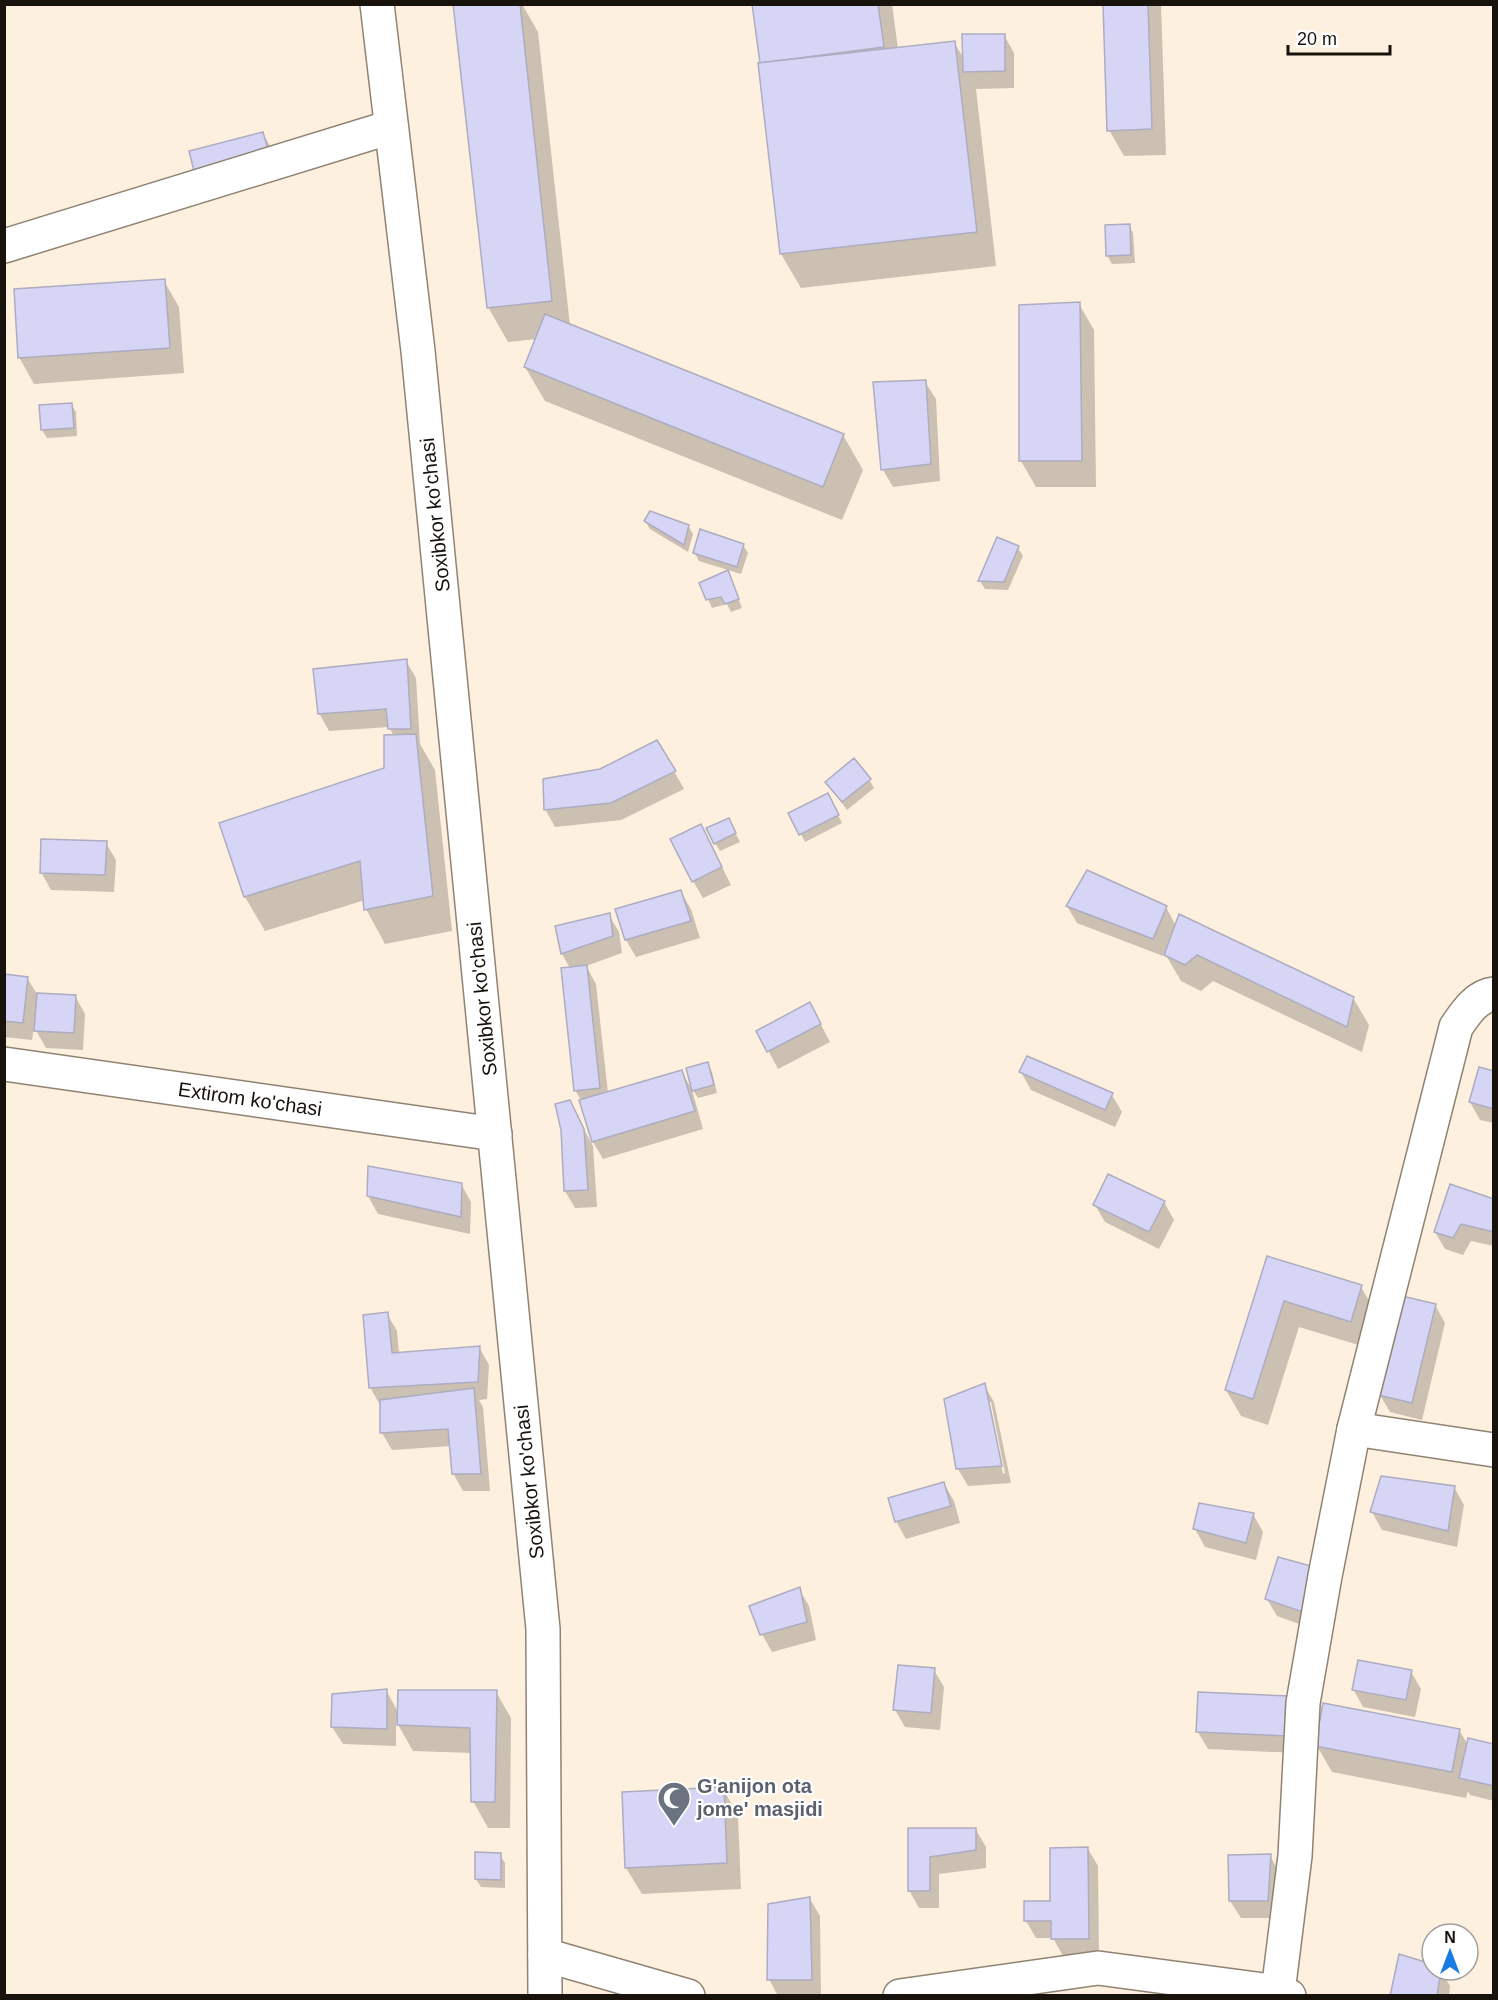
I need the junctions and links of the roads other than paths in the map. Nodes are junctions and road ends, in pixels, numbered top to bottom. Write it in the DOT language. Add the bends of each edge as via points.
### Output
graph roads {
  1 [pos="377,4"];
  2 [pos="392,127"];
  3 [pos="4,246"];
  4 [pos="1494,994"];
  5 [pos="4,1064"];
  6 [pos="495,1134"];
  7 [pos="1354,1429"];
  8 [pos="1494,1450"];
  9 [pos="545,1955"];
  10 [pos="1284,1994"];
  11 [pos="545,1995"];
  12 [pos="688,1995"];
  13 [pos="900,1995"];
  1 -- 2 [label="street, Soxibkor ko'chasi"];
  2 -- 3 [label="street"];
  2 -- 6 [label="street, Soxibkor ko'chasi" via="418,351"];
  4 -- 7 [label="street" via="1472,1005 1456,1027"];
  5 -- 6 [label="street, Extirom ko'chasi"];
  6 -- 9 [label="street, Soxibkor ko'chasi" via="543,1629"];
  7 -- 8 [label="street"];
  7 -- 10 [label="street" via="1302,1703"];
  9 -- 11 [label="street, Soxibkor ko'chasi"];
  9 -- 12 [label="street"];
  10 -- 13 [label="street" via="1098,1968"];
}
